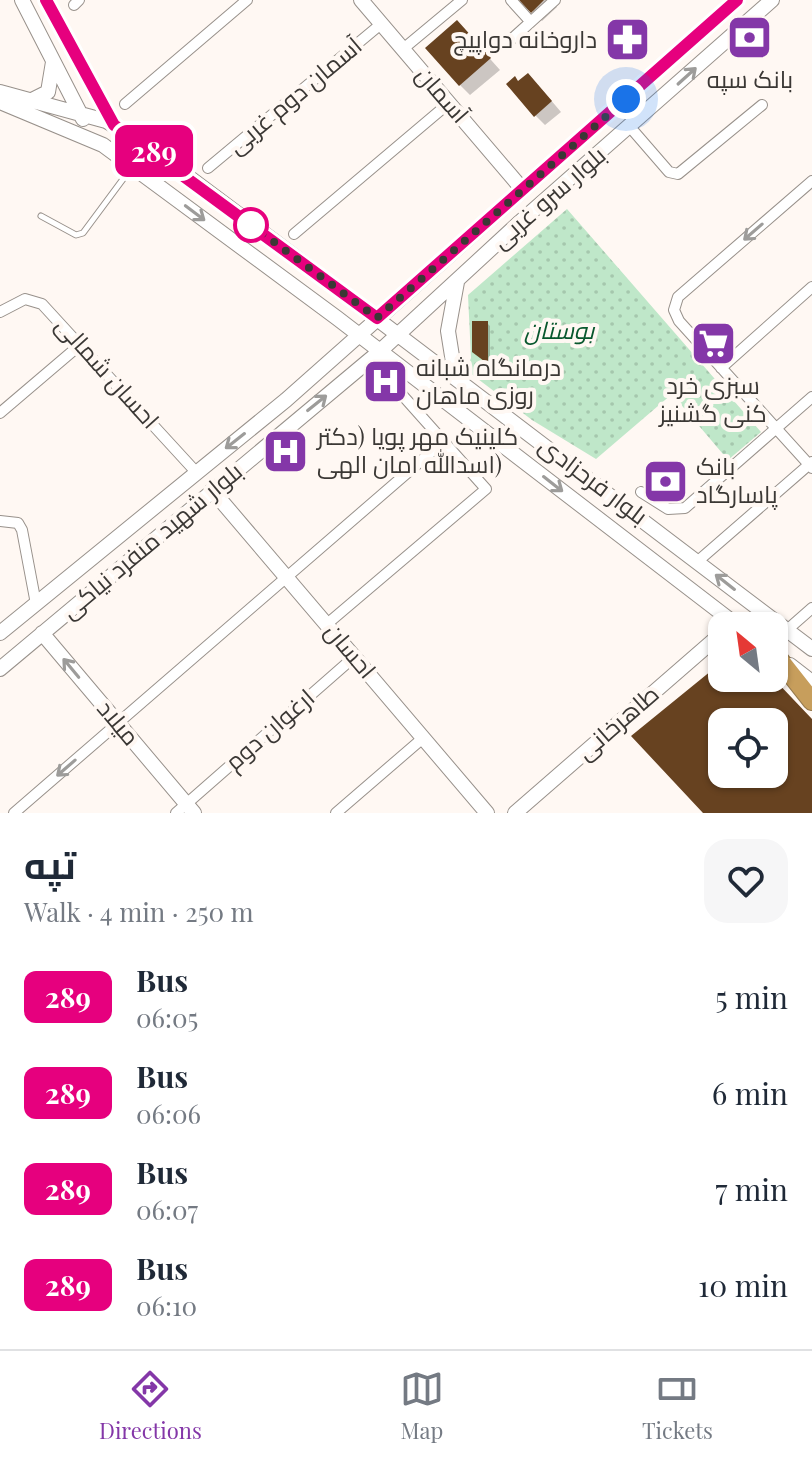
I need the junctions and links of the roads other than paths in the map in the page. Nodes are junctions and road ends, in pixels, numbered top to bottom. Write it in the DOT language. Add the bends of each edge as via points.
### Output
graph roads {
  1 [pos="22,0"];
  2 [pos="46,0"];
  3 [pos="247,0"];
  4 [pos="361,0"];
  5 [pos="462,0"];
  6 [pos="511,0"];
  7 [pos="555,0"];
  8 [pos="737,0"];
  9 [pos="772,0"];
  10 [pos="56,19"];
  11 [pos="529,20"];
  12 [pos="381,24"];
  13 [pos="37,30"];
  14 [pos="504,46"];
  15 [pos="403,49"];
  16 [pos="53,62"];
  17 [pos="0,92"];
  18 [pos="28,101"];
  19 [pos="0,102"];
  20 [pos="449,103"];
  21 [pos="125,104"];
  22 [pos="762,105"];
  23 [pos="82,115"];
  24 [pos="114,125"];
  25 [pos="630,127"];
  26 [pos="89,139"];
  27 [pos="132,166"];
  28 [pos="208,168"];
  29 [pos="812,181"];
  30 [pos="523,190"];
  31 [pos="41,216"];
  32 [pos="294,234"];
  33 [pos="304,266"];
  34 [pos="458,279"];
  35 [pos="289,284"];
  36 [pos="812,287"];
  37 [pos="3,309"];
  38 [pos="377,318"];
  39 [pos="399,333"];
  40 [pos="358,336"];
  41 [pos="81,344"];
  42 [pos="379,352"];
  43 [pos="393,364"];
  44 [pos="721,368"];
  45 [pos="456,376"];
  46 [pos="812,397"];
  47 [pos="0,413"];
  48 [pos="777,429"];
  49 [pos="527,430"];
  50 [pos="444,441"];
  51 [pos="510,451"];
  52 [pos="811,465"];
  53 [pos="196,472"];
  54 [pos="212,490"];
  55 [pos="641,492"];
  56 [pos="0,521"];
  57 [pos="698,561"];
  58 [pos="287,577"];
  59 [pos="36,604"];
  60 [pos="812,608"];
  61 [pos="712,612"];
  62 [pos="764,612"];
  63 [pos="327,624"];
  64 [pos="788,629"];
  65 [pos="788,631"];
  66 [pos="0,633"];
  67 [pos="42,633"];
  68 [pos="708,647"];
  69 [pos="812,649"];
  70 [pos="354,657"];
  71 [pos="788,664"];
  72 [pos="0,669"];
  73 [pos="788,671"];
  74 [pos="812,682"];
  75 [pos="812,701"];
  76 [pos="118,723"];
  77 [pos="423,738"];
  78 [pos="185,810"];
  79 [pos="14,813"];
  80 [pos="336,813"];
  81 [pos="487,813"];
  82 [pos="515,813"];
  1 -- 13 [label="main road"];
  2 -- 10 [label="main road"];
  3 -- 21 [label="street"];
  4 -- 12 [label="main road, آسمان"];
  5 -- 15 [label="street"];
  6 -- 11 [label="street"];
  7 -- 11 [label="street"];
  8 -- 30 [label="main road, بلوار سرو غربی"];
  25 -- 9 [label="main road, بلوار سرو غربی, one-way"];
  10 -- 13 [label="main road"];
  10 -- 24 [label="main road"];
  11 -- 14 [label="street"];
  12 -- 15 [label="main road, آسمان"];
  12 -- 28 [label="street, آسمان دوم غربی"];
  13 -- 16 [label="main road"];
  15 -- 20 [label="main road, آسمان"];
  16 -- 18 [label="main road" via="48,92"];
  16 -- 23 [label="main road"];
  17 -- 18 [label="main road"];
  18 -- 23 [label="main road"];
  19 -- 26 [label="main road"];
  20 -- 30 [label="main road, آسمان"];
  20 -- 32 [label="street"];
  22 -- 25 [label="street" via="678,174 669,172"];
  23 -- 24 [label="main road"];
  23 -- 26 [label="main road"];
  24 -- 33 [label="main road"];
  25 -- 34 [label="main road, بلوار سرو غربی"];
  26 -- 27 [label="main road"];
  27 -- 31 [label="lane" via="83,233 76,235"];
  27 -- 35 [label="main road, one-way"];
  29 -- 44 [label="street, one-way" via="678,297 675,315"];
  30 -- 38 [label="main road, بلوار سرو غربی"];
  33 -- 35 [label="main road" via="309,280"];
  33 -- 38 [label="main road"];
  34 -- 39 [label="main road, بلوار سرو غربی"];
  34 -- 45 [label="main road" via="448,331"];
  35 -- 40 [label="main road"];
  36 -- 44 [label="street"];
  37 -- 41 [label="street, احسان شمالی" via="25,299 42,304"];
  38 -- 39 [label="main road, بلوار فرحزادی"];
  38 -- 40 [label="main road, بلوار سرو غربی"];
  39 -- 42 [label="main road, بلوار شهید منفرد نیاکی"];
  39 -- 45 [label="main road, بلوار فرحزادی"];
  40 -- 42 [label="main road, بلوار فرحزادی"];
  40 -- 53 [label="main road, بلوار شهید منفرد نیاکی, one-way"];
  41 -- 47 [label="street"];
  41 -- 53 [label="street, احسان شمالی"];
  42 -- 43 [label="main road, بلوار فرحزادی"];
  54 -- 42 [label="main road, بلوار شهید منفرد نیاکی, one-way"];
  43 -- 50 [label="street" via="396,388"];
  43 -- 51 [label="main road, بلوار فرحزادی"];
  44 -- 48 [label="street"];
  45 -- 49 [label="main road, بلوار فرحزادی"];
  46 -- 48 [label="street"];
  48 -- 52 [label="street"];
  48 -- 55 [label="street" via="685,508 668,509"];
  49 -- 51 [label="main road" via="512,436"];
  49 -- 57 [label="main road, بلوار فرحزادی"];
  50 -- 58 [label="street"];
  50 -- 63 [label="street" via="486,489"];
  51 -- 61 [label="main road, بلوار فرحزادی, one-way"];
  52 -- 57 [label="street"];
  53 -- 59 [label="main road, بلوار شهید منفرد نیاکی"];
  54 -- 58 [label="main road, احسان"];
  54 -- 67 [label="main road, بلوار شهید منفرد نیاکی"];
  56 -- 59 [label="street" via="18,523 22,530"];
  62 -- 57 [label="main road, بلوار فرحزادی, one-way"];
  58 -- 63 [label="main road, احسان"];
  58 -- 76 [label="street"];
  59 -- 66 [label="main road, بلوار شهید منفرد نیاکی"];
  60 -- 64 [label="street"];
  63 -- 70 [label="main road, احسان"];
  65 -- 69 [label="main road, بلوار فرحزادی"];
  67 -- 72 [label="main road, بلوار شهید منفرد نیاکی"];
  76 -- 67 [label="main road, میلاد, one-way"];
  68 -- 82 [label="main road, طاهرخانی"];
  70 -- 77 [label="main road, احسان"];
  70 -- 78 [label="street, ارغوان دوم"];
  71 -- 74 [label="main road"];
  73 -- 75 [label="highway"];
  76 -- 78 [label="main road, میلاد"];
  76 -- 79 [label="street, one-way"];
  77 -- 80 [label="street"];
  77 -- 81 [label="main road, احسان"];
}
